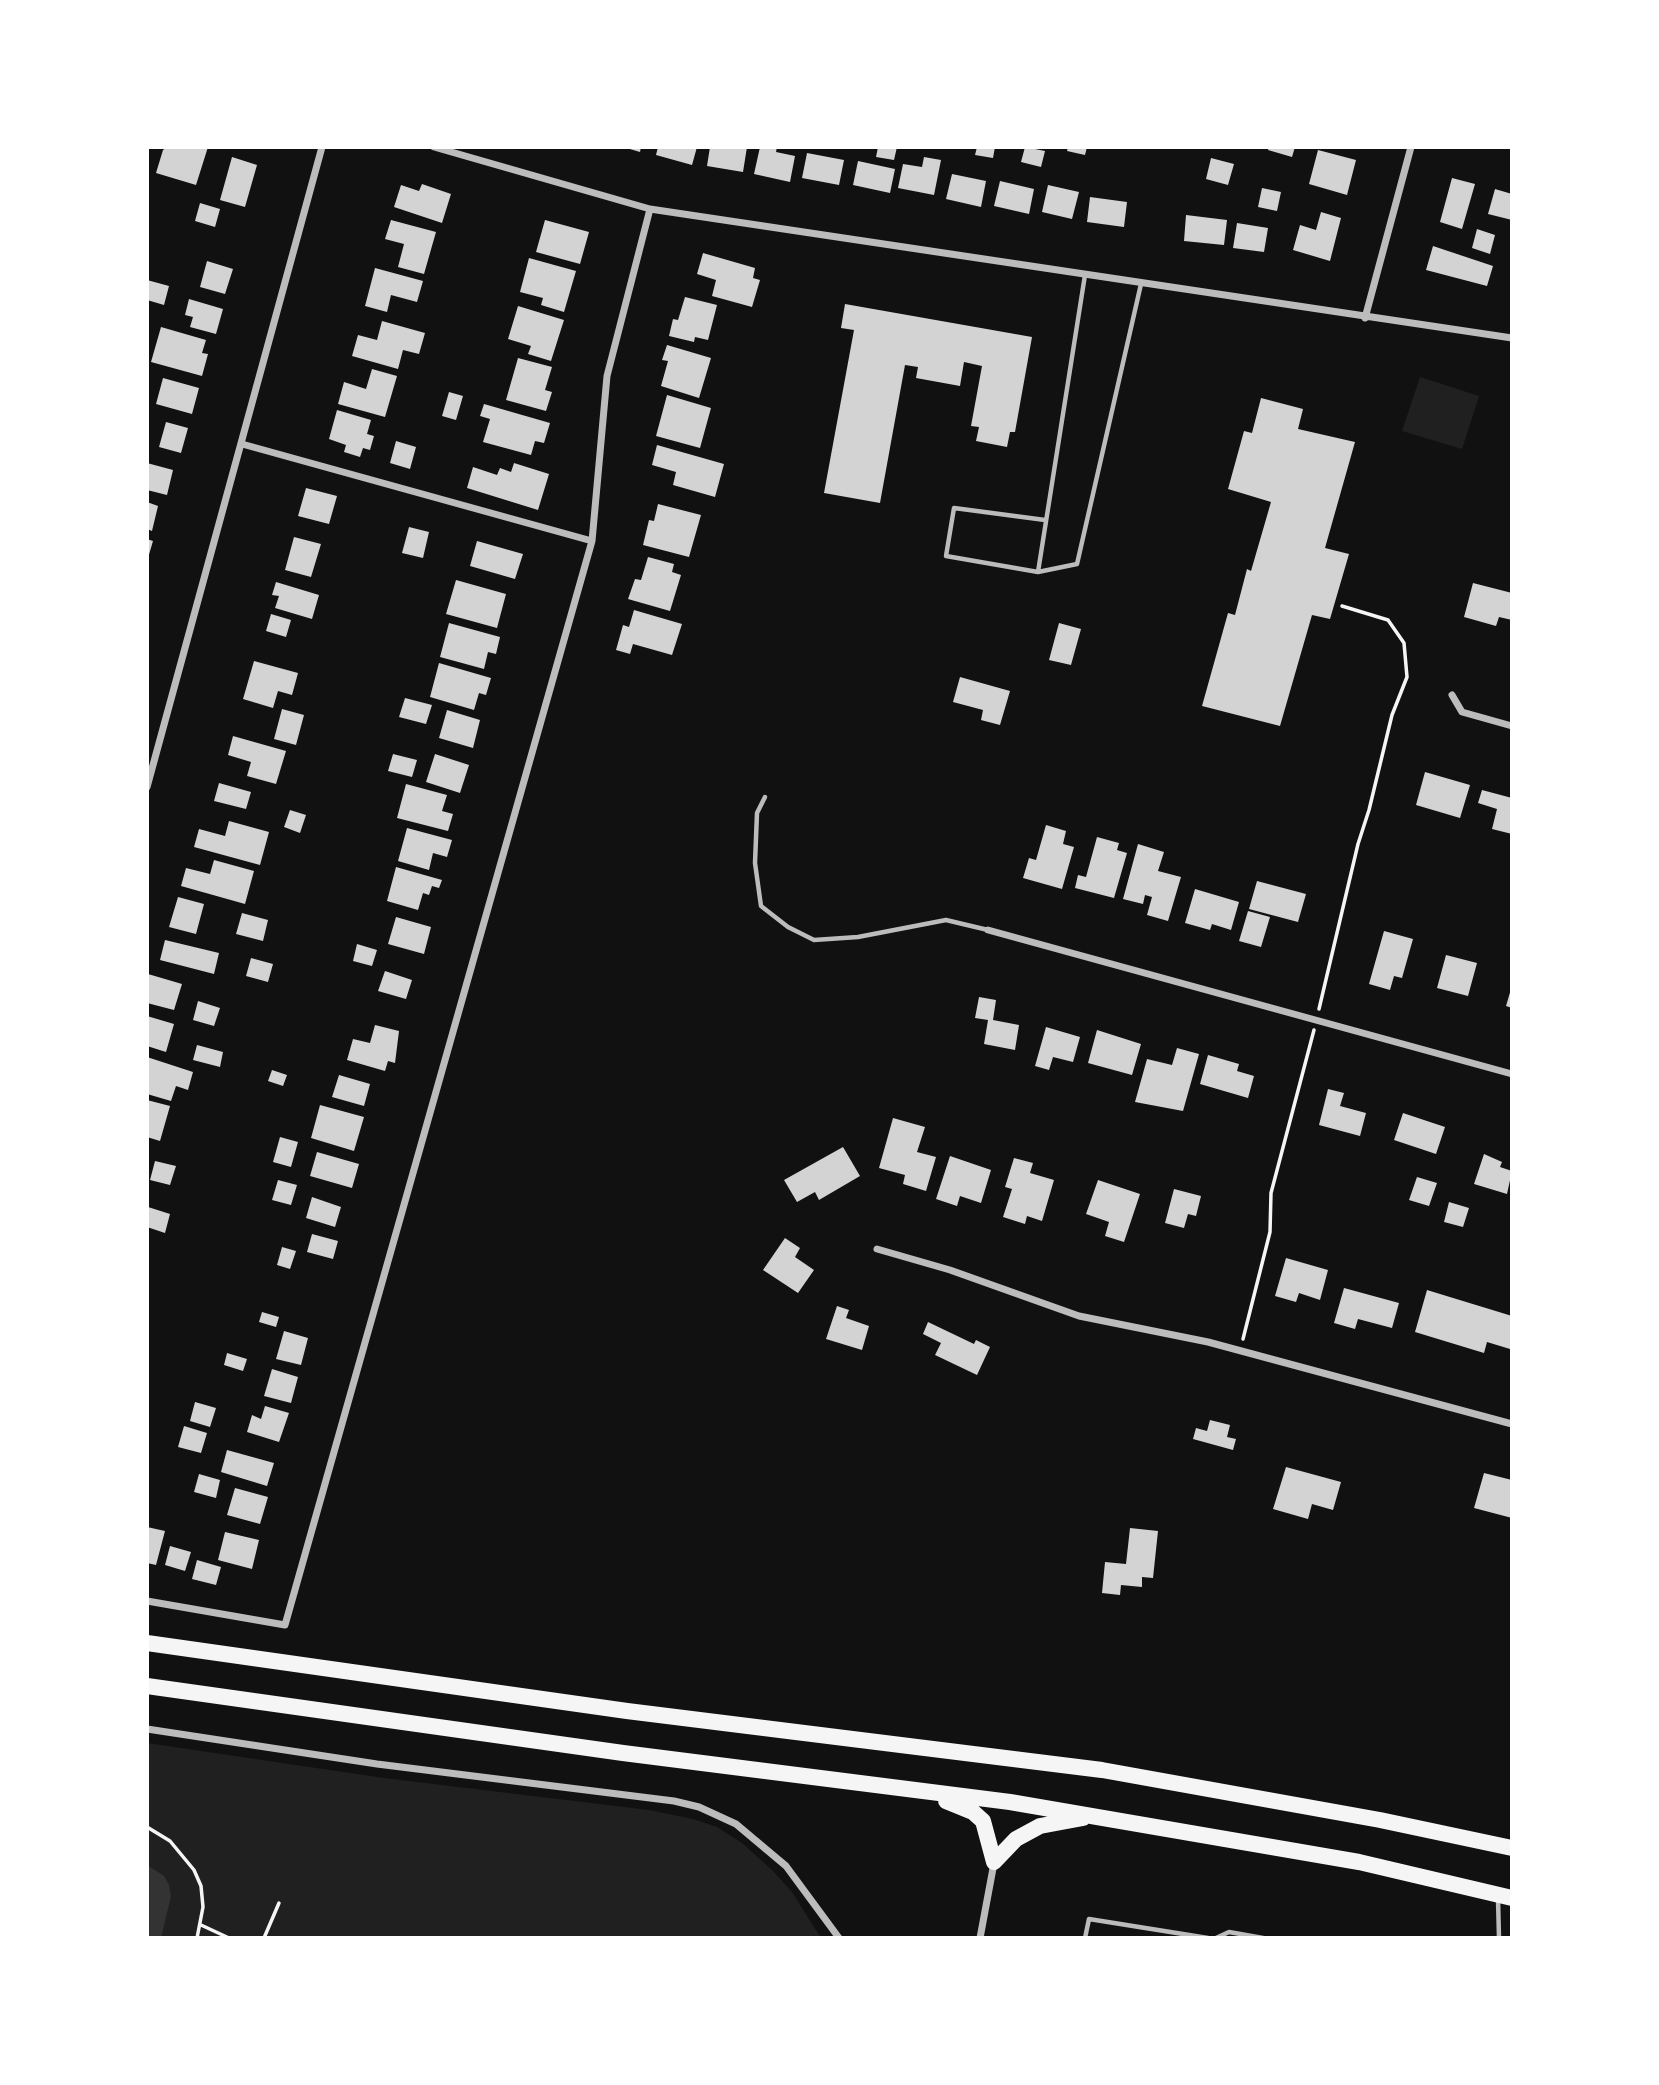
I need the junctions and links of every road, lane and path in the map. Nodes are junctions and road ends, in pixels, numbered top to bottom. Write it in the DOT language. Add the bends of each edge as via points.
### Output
graph roads {
  1 [pos="322,147"];
  2 [pos="434,147"];
  3 [pos="1411,147"];
  4 [pos="650,209"];
  5 [pos="1085,275"];
  6 [pos="1141,284"];
  7 [pos="1365,318"];
  8 [pos="1512,338"];
  9 [pos="242,444"];
  10 [pos="1045,520"];
  11 [pos="592,541"];
  12 [pos="1038,572"];
  13 [pos="1342,606"];
  14 [pos="1452,695"];
  15 [pos="1512,726"];
  16 [pos="147,787"];
  17 [pos="765,797"];
  18 [pos="988,930"];
  19 [pos="1317,1020"];
  20 [pos="1512,1074"];
  21 [pos="877,1249"];
  22 [pos="1239,1351"];
  23 [pos="1512,1424"];
  24 [pos="147,1601"];
  25 [pos="147,1643"];
  26 [pos="147,1686"];
  27 [pos="147,1729"];
  28 [pos="902,1788"];
  29 [pos="1094,1816"];
  30 [pos="147,1827"];
  31 [pos="1512,1848"];
  32 [pos="995,1862"];
  33 [pos="1505,1896"];
  34 [pos="279,1903"];
  35 [pos="201,1925"];
  36 [pos="197,1938"];
  37 [pos="229,1938"];
  38 [pos="264,1938"];
  39 [pos="839,1938"];
  40 [pos="980,1938"];
  41 [pos="1084,1938"];
  42 [pos="1208,1938"];
  43 [pos="1216,1938"];
  44 [pos="1263,1938"];
  45 [pos="1499,1938"];
  1 -- 9 [label="street"];
  2 -- 4 [label="street"];
  3 -- 7 [label="street"];
  4 -- 5 [label="street"];
  4 -- 11 [label="street" via="607,376"];
  5 -- 6 [label="street"];
  5 -- 10 [label="lane"];
  6 -- 7 [label="street"];
  6 -- 12 [label="lane" via="1077,564"];
  7 -- 8 [label="street"];
  9 -- 11 [label="street"];
  9 -- 16 [label="street"];
  10 -- 12 [label="lane"];
  10 -- 12 [label="lane" via="954,508 946,556"];
  11 -- 24 [label="street" via="285,1625"];
  13 -- 19 [label="path" via="1388,620 1404,643 1406,677 1358,844"];
  14 -- 15 [label="street" via="1462,712"];
  17 -- 18 [label="lane" via="757,813 761,906 789,927 814,940 858,937 946,920"];
  18 -- 19 [label="street"];
  19 -- 20 [label="street"];
  19 -- 22 [label="path" via="1271,1193 1270,1232"];
  21 -- 22 [label="street" via="1079,1316"];
  22 -- 23 [label="street"];
  25 -- 31 [label="highway" via="627,1711 1102,1770 1380,1819"];
  26 -- 28 [label="highway"];
  27 -- 39 [label="street" via="699,1807 736,1824 786,1866"];
  28 -- 29 [label="highway"];
  28 -- 32 [label="highway" via="973,1812 983,1821"];
  29 -- 32 [label="highway" via="1040,1826 1016,1839"];
  29 -- 33 [label="highway" via="1359,1862"];
  30 -- 35 [label="path" via="170,1841 194,1870 201,1886"];
  32 -- 40 [label="street"];
  33 -- 45 [label="lane"];
  34 -- 38 [label="path"];
  35 -- 36 [label="path"];
  35 -- 37 [label="path"];
  41 -- 42 [label="lane" via="1090,1919"];
  43 -- 44 [label="lane" via="1229,1932"];
}
